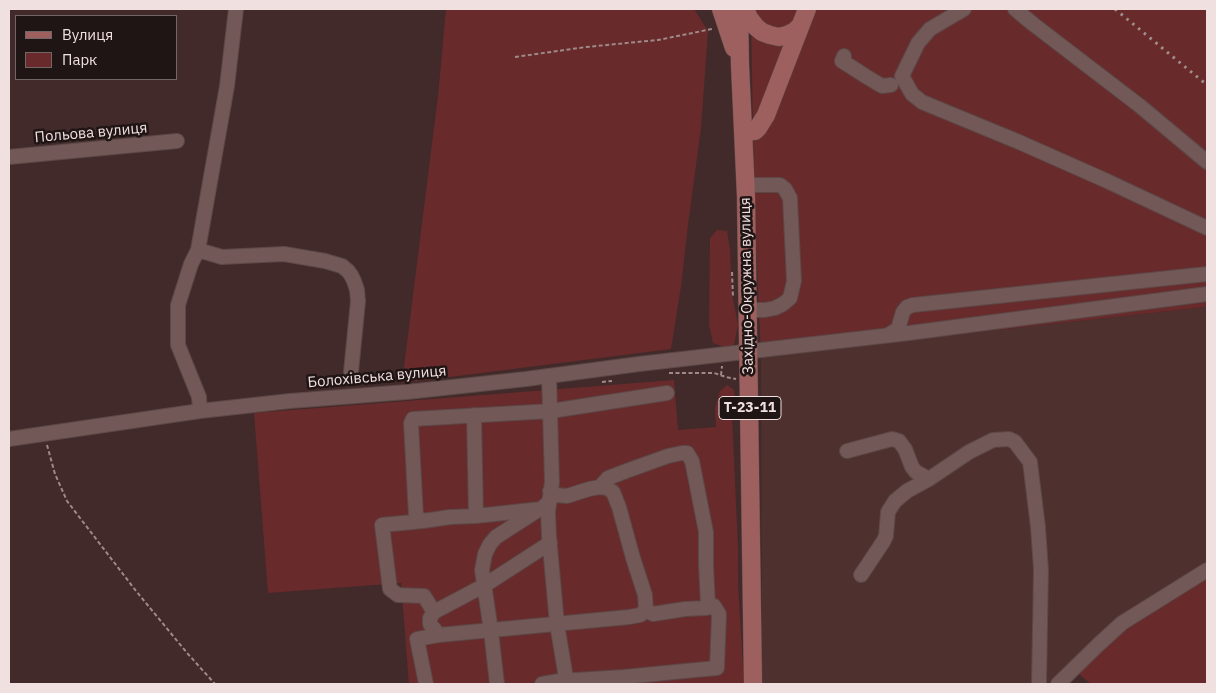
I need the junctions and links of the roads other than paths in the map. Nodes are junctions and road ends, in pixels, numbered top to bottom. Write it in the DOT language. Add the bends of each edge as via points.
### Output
graph roads {
  1 [pos="236,9"];
  2 [pos="739,9"];
  3 [pos="745,9"];
  4 [pos="964,9"];
  5 [pos="1016,9"];
  6 [pos="724,17"];
  7 [pos="804,17"];
  8 [pos="844,56"];
  9 [pos="740,65"];
  10 [pos="891,85"];
  11 [pos="743,132"];
  12 [pos="177,141"];
  13 [pos="9,157"];
  14 [pos="1207,162"];
  15 [pos="745,185"];
  16 [pos="1207,228"];
  17 [pos="198,250"];
  18 [pos="1207,274"];
  19 [pos="1207,294"];
  20 [pos="741,306"];
  21 [pos="905,329"];
  22 [pos="748,352"];
  23 [pos="351,372"];
  24 [pos="549,376"];
  25 [pos="667,393"];
  26 [pos="200,411"];
  27 [pos="550,411"];
  28 [pos="474,415"];
  29 [pos="9,439"];
  30 [pos="847,452"];
  31 [pos="929,479"];
  32 [pos="600,487"];
  33 [pos="547,501"];
  34 [pos="476,516"];
  35 [pos="423,521"];
  36 [pos="550,543"];
  37 [pos="1207,570"];
  38 [pos="861,575"];
  39 [pos="485,585"];
  40 [pos="706,608"];
  41 [pos="646,610"];
  42 [pos="434,612"];
  43 [pos="557,624"];
  44 [pos="491,631"];
  45 [pos="439,635"];
  46 [pos="636,680"];
  47 [pos="566,683"];
  48 [pos="426,684"];
  49 [pos="497,684"];
  50 [pos="542,684"];
  51 [pos="754,684"];
  52 [pos="1039,684"];
  53 [pos="1058,684"];
  1 -- 17 [label="street"];
  2 -- 9 [label="main road, Західно-Окружна вулиця"];
  3 -- 7 [label="main road" via="762,32 779,37 795,31"];
  4 -- 16 [label="street" via="930,29 918,43 902,76 912,94 922,102 1019,142"];
  5 -- 14 [label="street"];
  6 -- 9 [label="main road"];
  7 -- 11 [label="main road" via="766,114 755,131"];
  8 -- 10 [label="street" via="842,61 866,78 882,86"];
  9 -- 11 [label="main road, Західно-Окружна вулиця"];
  11 -- 15 [label="main road, Західно-Окружна вулиця"];
  12 -- 13 [label="street, Польова вулиця"];
  15 -- 20 [label="main road, Західно-Окружна вулиця"];
  15 -- 20 [label="street" via="780,185 790,198 794,281 790,298 775,308 765,310"];
  17 -- 23 [label="street" via="222,257 284,254 342,266 352,275 358,300"];
  17 -- 26 [label="street" via="178,305 178,346 199,397"];
  18 -- 21 [label="street" via="913,305 903,312"];
  19 -- 21 [label="street, Болохівська вулиця"];
  20 -- 22 [label="main road, Західно-Окружна вулиця"];
  21 -- 22 [label="street, Болохівська вулиця" via="888,336"];
  22 -- 24 [label="street, Болохівська вулиця"];
  22 -- 51 [label="main road, Західно-Окружна вулиця / Т-23-11"];
  24 -- 26 [label="street, Болохівська вулиця"];
  24 -- 27 [label="street"];
  25 -- 27 [label="street"];
  26 -- 29 [label="street, Болохівська вулиця"];
  27 -- 28 [label="street"];
  27 -- 33 [label="street" via="552,482"];
  28 -- 34 [label="street"];
  28 -- 35 [label="street" via="413,419 411,423 416,516"];
  30 -- 31 [label="street" via="892,439 899,441 912,467"];
  31 -- 38 [label="street" via="895,501 888,512 886,536"];
  31 -- 52 [label="street" via="993,440 1010,439 1030,462 1041,570"];
  32 -- 33 [label="street" via="567,496 556,495"];
  32 -- 40 [label="street" via="608,478 668,456 687,453 692,461 706,532"];
  32 -- 41 [label="street" via="613,492 619,507 645,595"];
  33 -- 34 [label="street"];
  33 -- 36 [label="street"];
  33 -- 39 [label="street" via="490,544 482,570"];
  34 -- 35 [label="street"];
  35 -- 42 [label="street" via="382,525 390,589 398,595 424,596"];
  36 -- 39 [label="street"];
  36 -- 43 [label="street"];
  37 -- 53 [label="street" via="1122,623"];
  39 -- 42 [label="street"];
  39 -- 44 [label="street"];
  40 -- 41 [label="street" via="653,614"];
  40 -- 46 [label="street" via="714,606 719,614 717,668"];
  41 -- 43 [label="street" via="630,617"];
  42 -- 45 [label="street" via="430,624"];
  43 -- 44 [label="street"];
  43 -- 47 [label="street"];
  44 -- 45 [label="street"];
  44 -- 49 [label="street"];
  45 -- 48 [label="street" via="416,638"];
  46 -- 47 [label="street"];
  47 -- 50 [label="street"];
}
